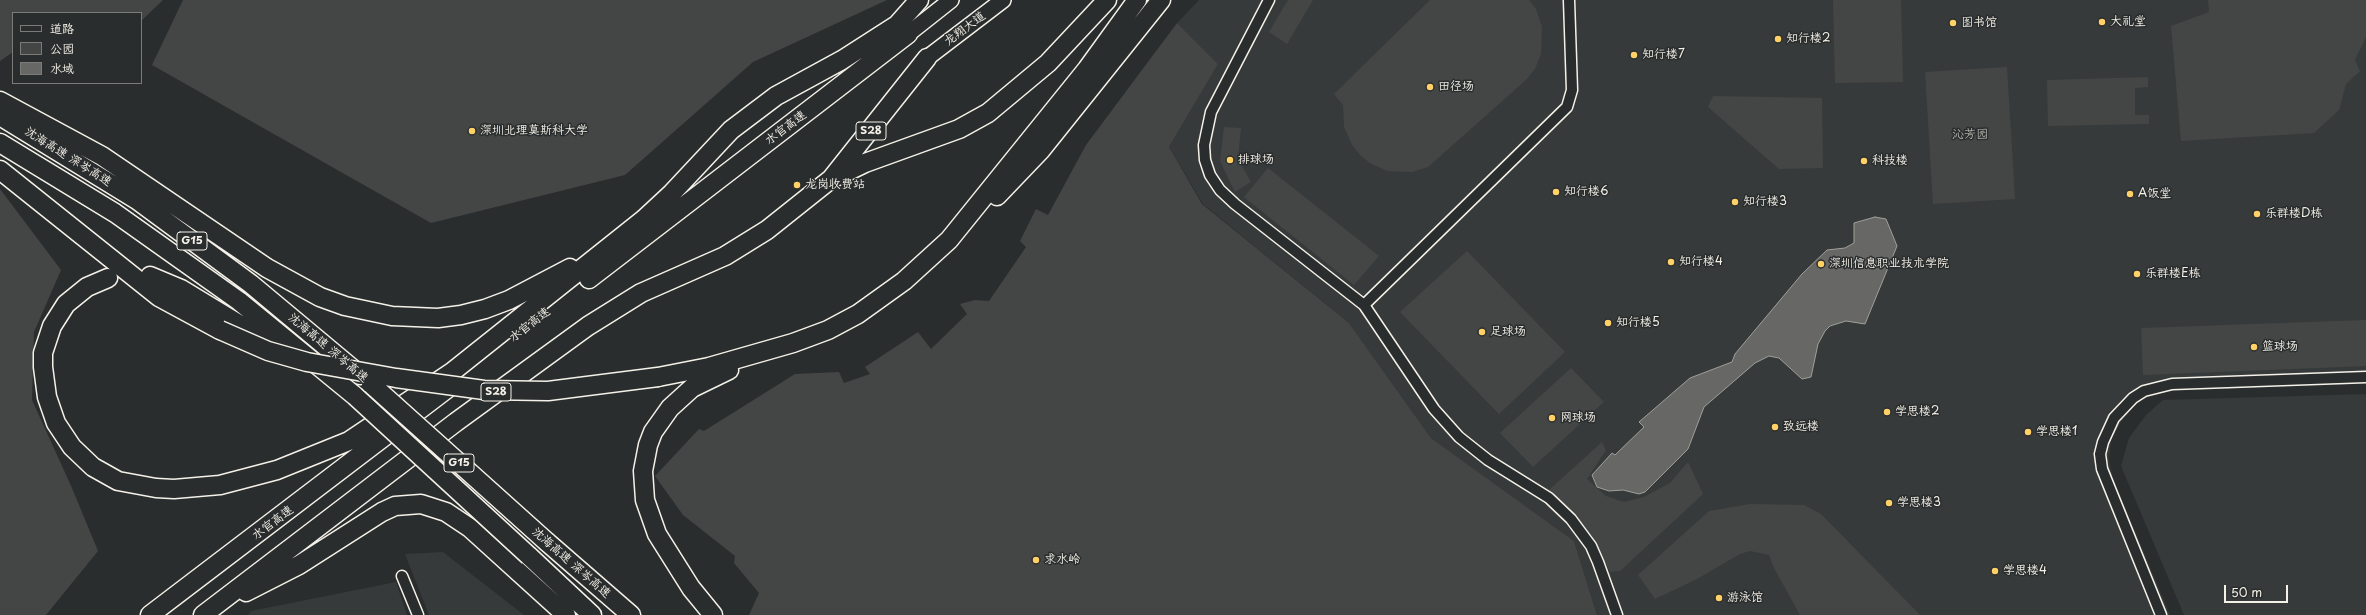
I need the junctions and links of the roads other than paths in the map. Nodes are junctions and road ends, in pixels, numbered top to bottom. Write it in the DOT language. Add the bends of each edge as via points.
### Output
graph roads {
  1 [pos="919,0"];
  2 [pos="951,0"];
  3 [pos="1003,0"];
  4 [pos="1107,0"];
  5 [pos="1137,0"];
  6 [pos="1161,0"];
  7 [pos="1269,0"];
  8 [pos="1569,0"];
  9 [pos="902,30"];
  10 [pos="927,58"];
  11 [pos="845,83"];
  12 [pos="794,86"];
  13 [pos="0,101"];
  14 [pos="0,116"];
  15 [pos="0,143"];
  16 [pos="0,170"];
  17 [pos="831,179"];
  18 [pos="949,240"];
  19 [pos="616,242"];
  20 [pos="150,276"];
  21 [pos="108,278"];
  22 [pos="1364,305"];
  23 [pos="793,343"];
  24 [pos="2366,377"];
  25 [pos="351,394"];
  26 [pos="402,576"];
  27 [pos="204,614"];
  28 [pos="150,615"];
  29 [pos="418,615"];
  30 [pos="566,615"];
  31 [pos="592,615"];
  32 [pos="630,615"];
  33 [pos="713,615"];
  34 [pos="1616,615"];
  35 [pos="2161,615"];
  1 -- 9 [label="highway"];
  2 -- 9 [label="main road"];
  3 -- 10 [label="main road, 龙翔大道"];
  4 -- 17 [label="highway" via="1048,62 1001,103 974,122 865,163"];
  5 -- 18 [label="highway" via="1072,88"];
  6 -- 18 [label="highway" via="1022,172"];
  7 -- 22 [label="street" via="1211,112 1206,129 1205,160 1220,190 1235,204"];
  8 -- 22 [label="street" via="1572,90 1567,107"];
  9 -- 11 [label="highway, 水官高速"];
  9 -- 12 [label="highway"];
  10 -- 17 [label="highway, S28"];
  11 -- 12 [label="highway"];
  11 -- 28 [label="highway, 水官高速 / S28"];
  12 -- 19 [label="highway" via="761,106 731,130 672,193"];
  13 -- 19 [label="highway" via="102,156 267,268 320,297 345,306 399,317 438,318 485,310 510,300"];
  14 -- 32 [label="highway, 沈海高速 深岑高速 / G15, bridge" via="137,200 251,284 371,384"];
  15 -- 25 [label="highway, 沈海高速 深岑高速 / G15" via="115,213 240,301"];
  16 -- 23 [label="highway, bridge" via="159,297 220,330 268,351 307,362 484,390 548,391 658,377 710,367"];
  17 -- 27 [label="highway, S28" via="741,248 651,287 588,326 449,426"];
  18 -- 23 [label="highway" via="904,281 858,314 828,330"];
  19 -- 21 [label="highway" via="452,372 349,441 277,470 220,484 174,490 118,480 93,467 63,435 46,397 43,353 58,314 75,295"];
  20 -- 25 [label="highway" via="200,300"];
  22 -- 34 [label="street" via="1446,424 1473,450 1549,498 1571,519 1591,546"];
  23 -- 33 [label="highway" via="692,388 680,397 660,420 648,445 643,486 649,516 668,553"];
  24 -- 35 [label="street" via="2172,384 2144,391 2133,398 2114,418 2100,454 2102,469"];
  25 -- 31 [label="highway, 沈海高速 深岑高速 / G15, bridge"];
  26 -- 29 [label="street"];
  27 -- 30 [label="highway" via="299,565 382,512 396,506 421,504 446,512 470,528"];
}
